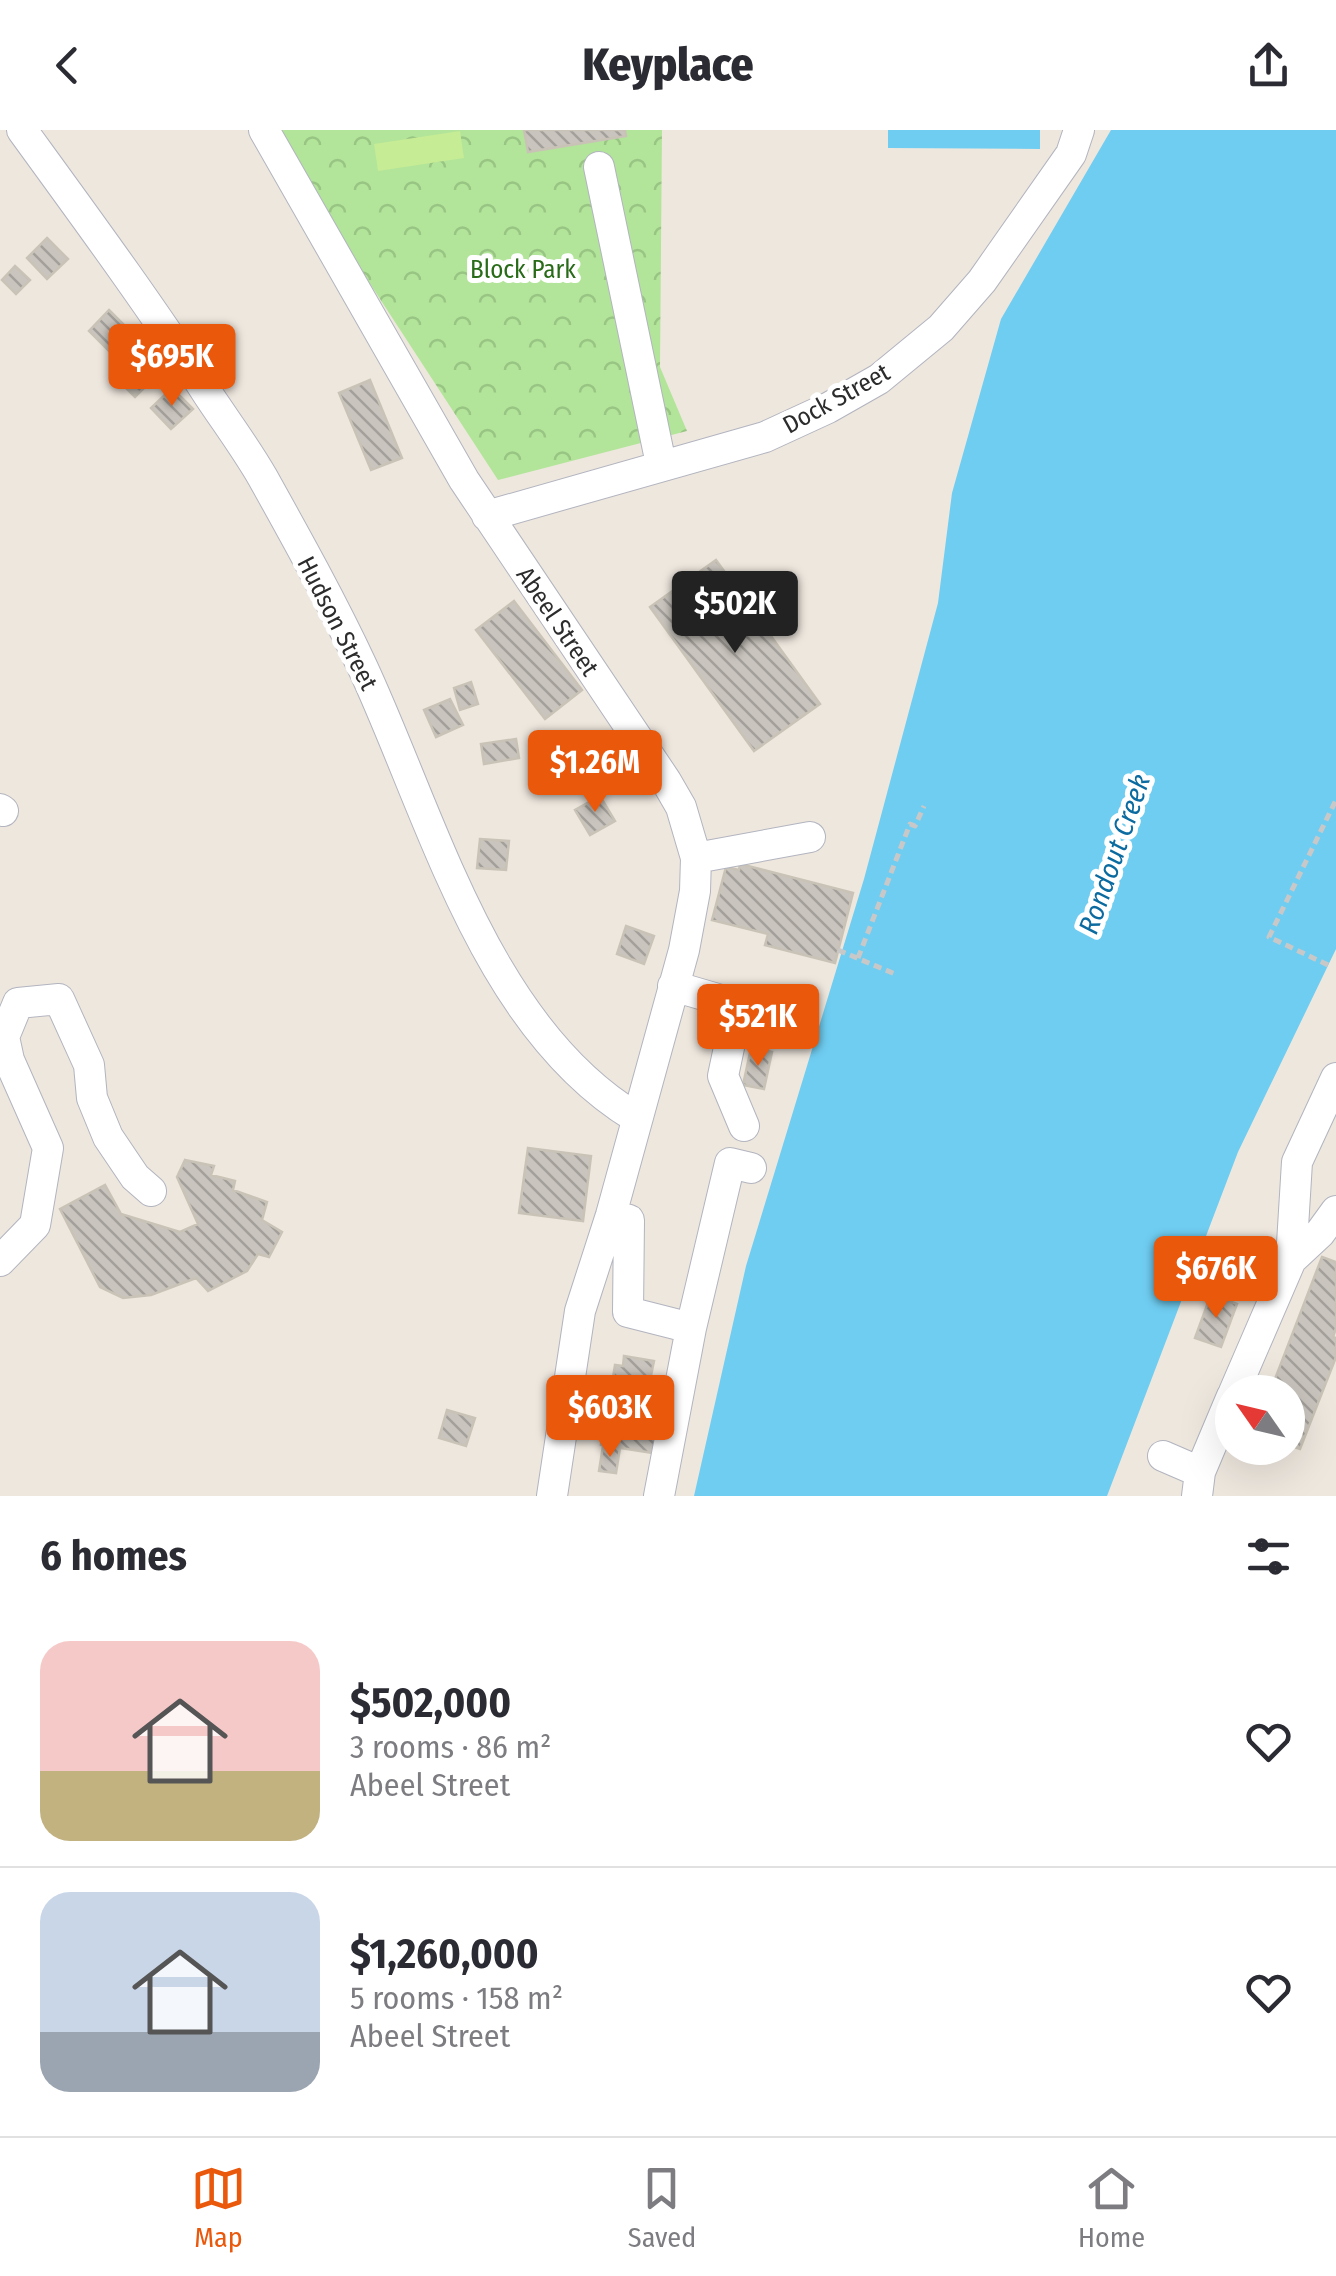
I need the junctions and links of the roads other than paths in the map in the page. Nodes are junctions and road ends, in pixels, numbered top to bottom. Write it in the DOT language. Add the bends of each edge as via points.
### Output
graph roads {
  1 [pos="22,130"];
  2 [pos="264,130"];
  3 [pos="1079,130"];
  4 [pos="600,167"];
  5 [pos="661,464"];
  6 [pos="487,516"];
  7 [pos="810,837"];
  8 [pos="696,858"];
  9 [pos="673,986"];
  10 [pos="1336,1078"];
  11 [pos="636,1117"];
  12 [pos="744,1126"];
  13 [pos="751,1168"];
  14 [pos="150,1191"];
  15 [pos="1336,1211"];
  16 [pos="611,1215"];
  17 [pos="1291,1260"];
  18 [pos="0,1261"];
  19 [pos="690,1328"];
  20 [pos="1241,1375"];
  21 [pos="1215,1440"];
  22 [pos="1163,1456"];
  23 [pos="1198,1484"];
  24 [pos="552,1496"];
  25 [pos="659,1496"];
  1 -- 11 [label="street, Hudson Street" via="262,476 361,664 500,970 536,1025 589,1083"];
  2 -- 6 [label="street, Abeel Street"];
  3 -- 5 [label="street, Dock Street" via="1071,154 982,281 941,328 878,379 765,437"];
  4 -- 5 [label="street"];
  5 -- 6 [label="street, Dock Street"];
  6 -- 8 [label="street, Abeel Street" via="666,781"];
  7 -- 8 [label="street"];
  8 -- 9 [label="street, Abeel Street"];
  9 -- 11 [label="street, Abeel Street"];
  9 -- 12 [label="street" via="738,1005 722,1076"];
  10 -- 17 [label="street" via="1298,1162"];
  11 -- 16 [label="street, Abeel Street"];
  13 -- 19 [label="street" via="730,1162"];
  14 -- 18 [label="street" via="108,1137 88,1065 59,999 18,1003 4,1037 48,1148 35,1224"];
  15 -- 17 [label="street"];
  16 -- 19 [label="street" via="629,1220 628,1312"];
  16 -- 24 [label="street, Abeel Street" via="580,1311"];
  17 -- 20 [label="street"];
  19 -- 25 [label="street"];
  21 -- 23 [label="street"];
  22 -- 23 [label="street"];
}
